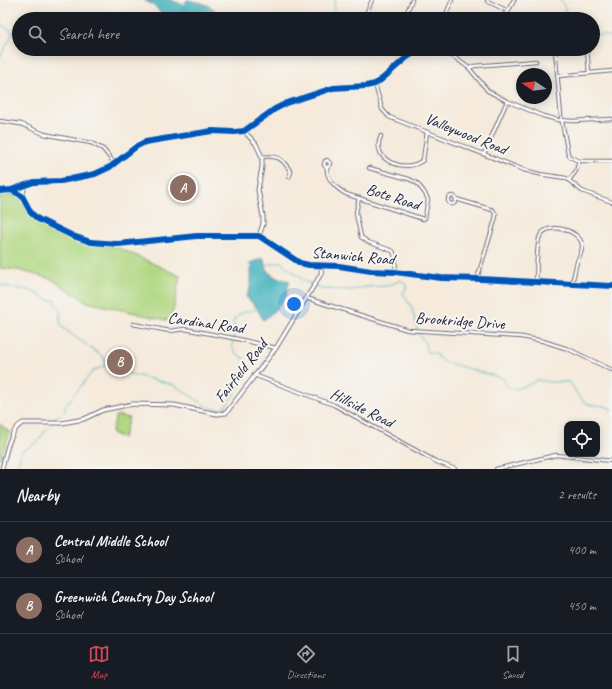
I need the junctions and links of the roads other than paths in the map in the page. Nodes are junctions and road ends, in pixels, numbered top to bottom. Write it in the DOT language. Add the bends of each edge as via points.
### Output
graph roads {
  1 [pos="372,0"];
  2 [pos="412,0"];
  3 [pos="452,0"];
  4 [pos="514,0"];
  5 [pos="487,1"];
  6 [pos="508,11"];
  7 [pos="367,12"];
  8 [pos="407,12"];
  9 [pos="447,12"];
  10 [pos="408,56"];
  11 [pos="453,56"];
  12 [pos="556,56"];
  13 [pos="588,56"];
  14 [pos="536,61"];
  15 [pos="469,68"];
  16 [pos="612,71"];
  17 [pos="589,73"];
  18 [pos="558,76"];
  19 [pos="375,84"];
  20 [pos="507,101"];
  21 [pos="612,119"];
  22 [pos="562,120"];
  23 [pos="0,122"];
  24 [pos="244,131"];
  25 [pos="427,132"];
  26 [pos="381,136"];
  27 [pos="484,154"];
  28 [pos="262,157"];
  29 [pos="579,161"];
  30 [pos="612,161"];
  31 [pos="114,164"];
  32 [pos="327,168"];
  33 [pos="369,168"];
  34 [pos="289,177"];
  35 [pos="570,180"];
  36 [pos="25,186"];
  37 [pos="11,190"];
  38 [pos="0,191"];
  39 [pos="22,196"];
  40 [pos="359,198"];
  41 [pos="456,199"];
  42 [pos="612,202"];
  43 [pos="259,236"];
  44 [pos="322,266"];
  45 [pos="395,272"];
  46 [pos="476,279"];
  47 [pos="536,282"];
  48 [pos="572,283"];
  49 [pos="612,286"];
  50 [pos="306,298"];
  51 [pos="133,324"];
  52 [pos="276,348"];
  53 [pos="612,370"];
  54 [pos="254,375"];
  55 [pos="612,460"];
  56 [pos="2,469"];
  57 [pos="455,469"];
  58 [pos="496,469"];
  1 -- 7 [label="street"];
  2 -- 8 [label="street"];
  3 -- 9 [label="street"];
  4 -- 6 [label="street"];
  5 -- 6 [label="street"];
  10 -- 19 [label="street"];
  11 -- 15 [label="street"];
  12 -- 18 [label="street"];
  13 -- 17 [label="street"];
  14 -- 15 [label="street"];
  15 -- 20 [label="street" via="486,90"];
  16 -- 17 [label="street"];
  17 -- 18 [label="street"];
  18 -- 22 [label="street"];
  19 -- 24 [label="street" via="335,88 287,103"];
  19 -- 25 [label="street, Valleywood Road" via="382,109 387,115"];
  20 -- 22 [label="street" via="543,116"];
  20 -- 27 [label="street"];
  21 -- 22 [label="street"];
  22 -- 29 [label="street" via="567,152"];
  23 -- 31 [label="street" via="21,124 44,134 91,143 103,149"];
  24 -- 28 [label="street" via="256,144"];
  24 -- 31 [label="street" via="212,131 145,142"];
  25 -- 26 [label="street" via="423,160 419,164 409,166 395,164 385,158 378,148"];
  25 -- 27 [label="street, Valleywood Road"];
  27 -- 35 [label="street, Valleywood Road" via="532,172"];
  28 -- 34 [label="street" via="275,156 282,160 291,172"];
  28 -- 43 [label="street" via="258,190 263,216"];
  29 -- 30 [label="street"];
  29 -- 35 [label="street"];
  31 -- 36 [label="street" via="85,177 35,182"];
  32 -- 40 [label="street, Bote Road" via="327,175 338,189"];
  33 -- 40 [label="street, Bote Road" via="417,183 428,199 425,218"];
  35 -- 42 [label="street, Valleywood Road" via="582,191"];
  36 -- 37 [label="street"];
  36 -- 39 [label="street"];
  37 -- 38 [label="street"];
  37 -- 39 [label="street"];
  39 -- 43 [label="street" via="31,213 38,219 94,243 118,244 197,236"];
  40 -- 45 [label="street" via="356,213 361,237 393,252 396,259"];
  41 -- 46 [label="street" via="493,210 496,215"];
  43 -- 44 [label="street, Stanwich Road" via="302,264"];
  44 -- 45 [label="street, Stanwich Road"];
  44 -- 50 [label="street, Fairfield Road" via="321,273"];
  45 -- 46 [label="street, Stanwich Road" via="437,278"];
  46 -- 47 [label="street, Stanwich Road"];
  47 -- 48 [label="street, Stanwich Road"];
  47 -- 48 [label="street" via="539,238 544,231 551,228 573,233 581,241 582,249"];
  48 -- 49 [label="street, Stanwich Road"];
  50 -- 52 [label="street, Fairfield Road"];
  50 -- 53 [label="street, Brookridge Drive" via="415,331 533,339 568,349"];
  51 -- 52 [label="street, Cardinal Road" via="234,338"];
  52 -- 54 [label="street, Fairfield Road"];
  54 -- 56 [label="street, Fairfield Road" via="229,411 222,414 179,406 132,404 103,410 84,419 23,422 12,434"];
  54 -- 57 [label="street, Hillside Road" via="334,405 437,462"];
  55 -- 58 [label="street" via="556,455"];
}
